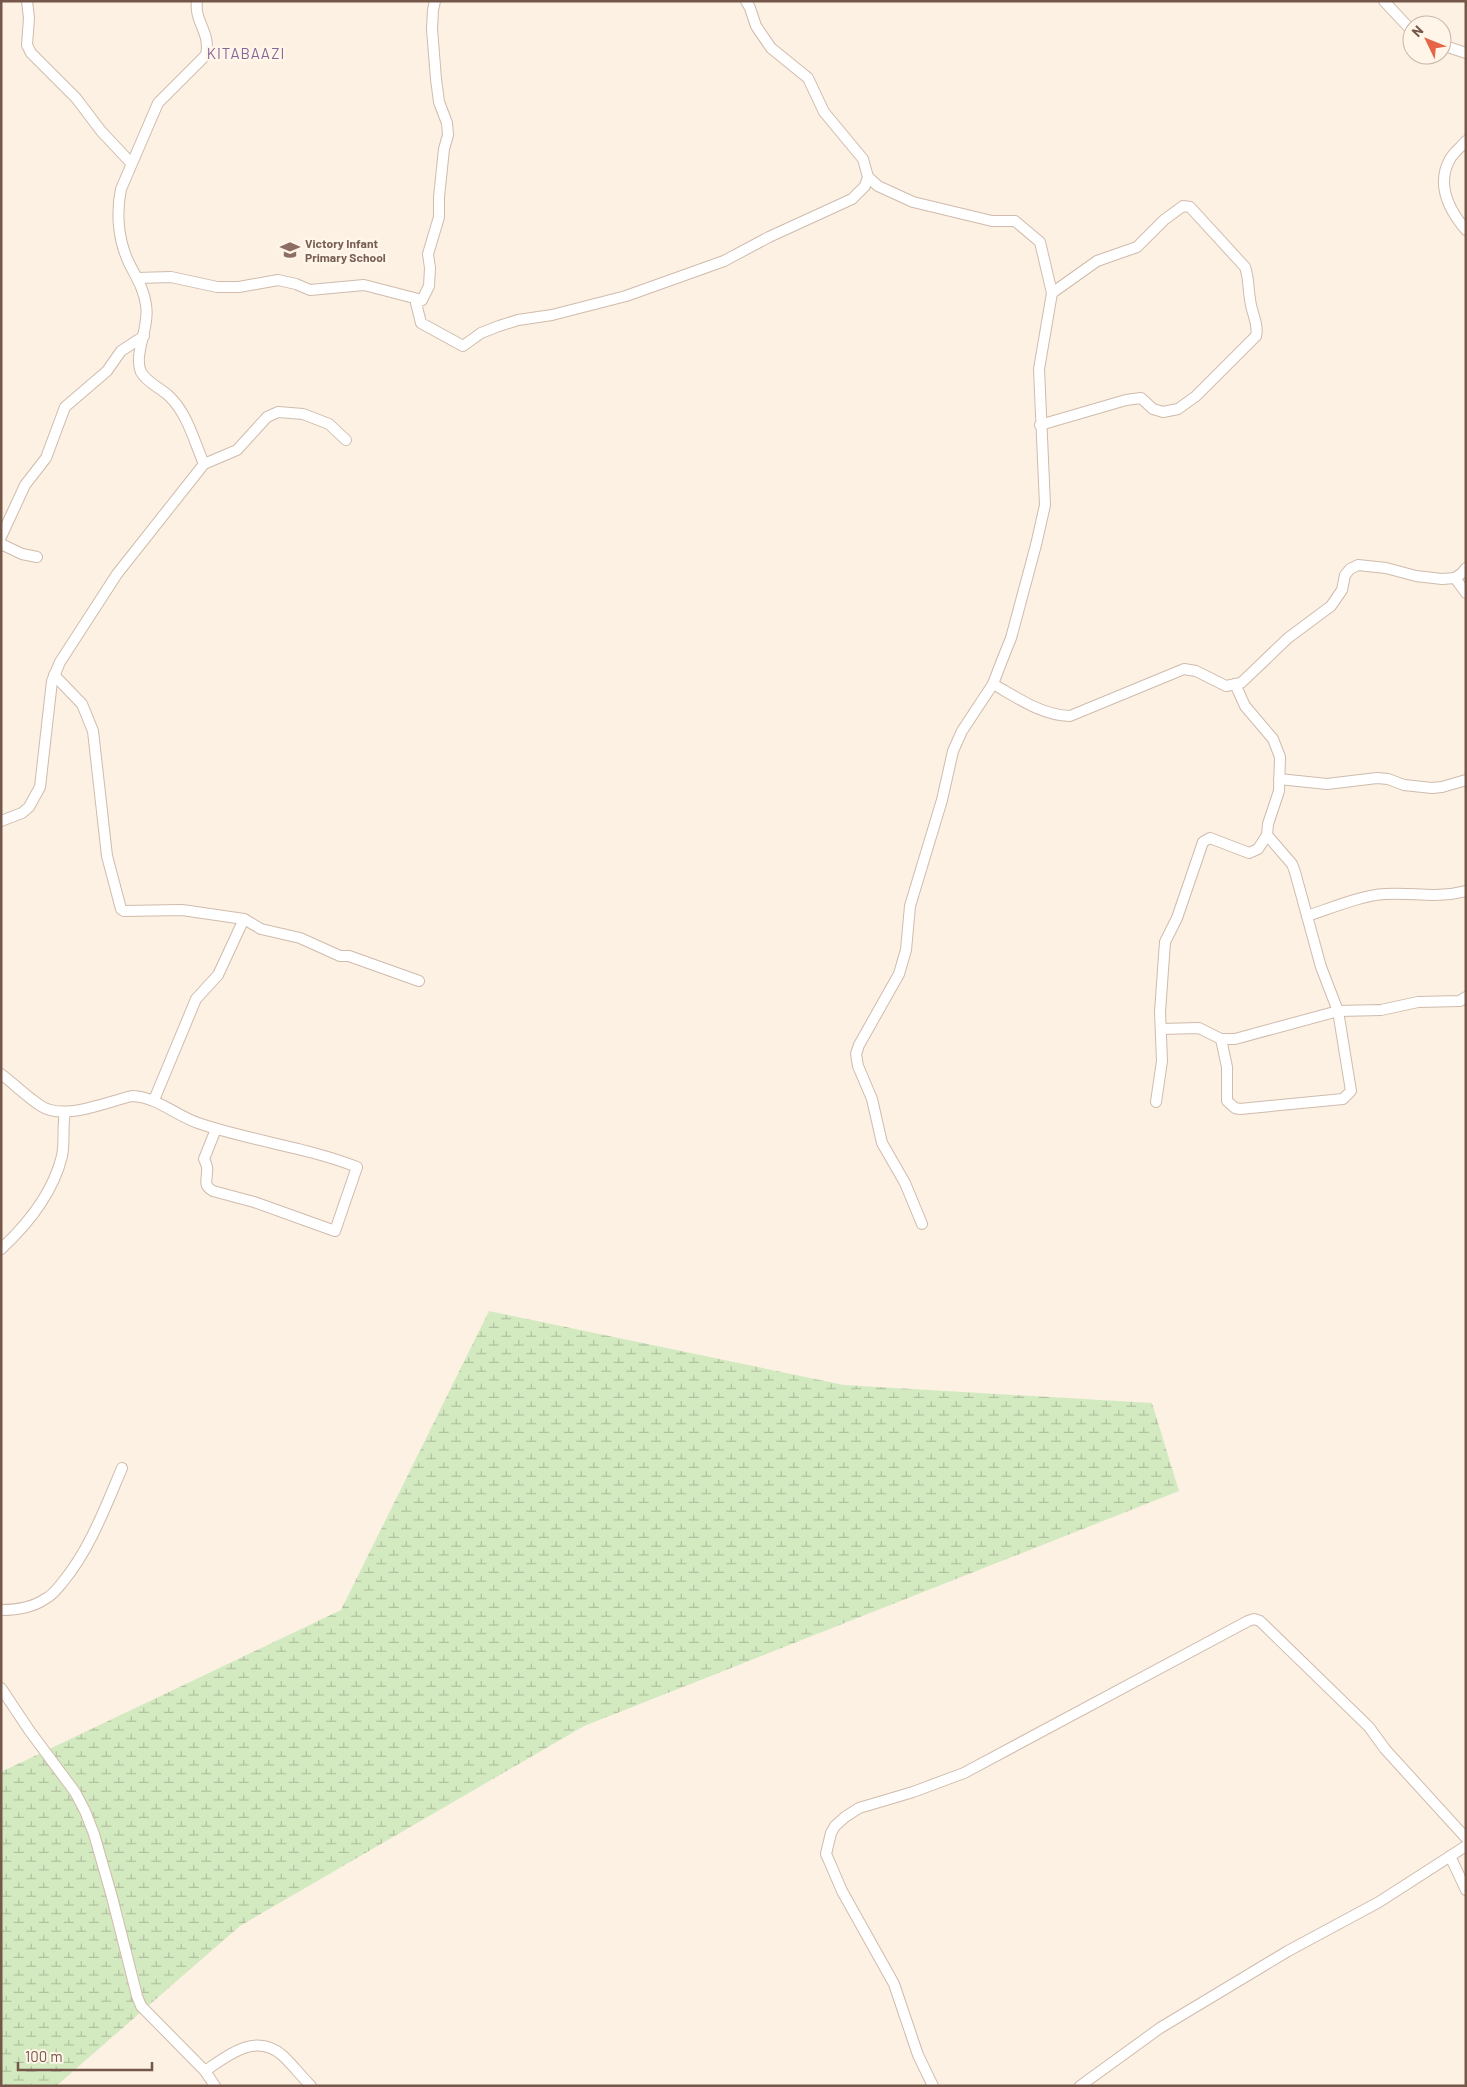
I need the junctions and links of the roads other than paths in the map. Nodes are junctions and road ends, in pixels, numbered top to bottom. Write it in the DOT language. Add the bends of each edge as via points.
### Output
graph roads {
  1 [pos="27,1"];
  2 [pos="197,1"];
  3 [pos="435,1"];
  4 [pos="746,1"];
  5 [pos="1384,1"];
  6 [pos="1402,20"];
  7 [pos="1452,48"];
  8 [pos="1466,53"];
  9 [pos="1466,141"];
  10 [pos="131,163"];
  11 [pos="868,177"];
  12 [pos="1466,230"];
  13 [pos="137,278"];
  14 [pos="1052,293"];
  15 [pos="422,300"];
  16 [pos="144,336"];
  17 [pos="1040,424"];
  18 [pos="346,440"];
  19 [pos="204,464"];
  20 [pos="1,537"];
  21 [pos="1,544"];
  22 [pos="37,557"];
  23 [pos="1466,568"];
  24 [pos="1455,578"];
  25 [pos="1466,593"];
  26 [pos="54,675"];
  27 [pos="992,684"];
  28 [pos="1234,684"];
  29 [pos="1279,779"];
  30 [pos="1466,780"];
  31 [pos="1,821"];
  32 [pos="1267,836"];
  33 [pos="1466,891"];
  34 [pos="1307,916"];
  35 [pos="244,919"];
  36 [pos="419,981"];
  37 [pos="1466,997"];
  38 [pos="1338,1011"];
  39 [pos="1161,1029"];
  40 [pos="1221,1040"];
  41 [pos="1,1074"];
  42 [pos="154,1100"];
  43 [pos="1156,1102"];
  44 [pos="65,1113"];
  45 [pos="216,1129"];
  46 [pos="922,1224"];
  47 [pos="1,1249"];
  48 [pos="122,1468"];
  49 [pos="1,1610"];
  50 [pos="1,1688"];
  51 [pos="1466,1838"];
  52 [pos="1466,1846"];
  53 [pos="1450,1856"];
  54 [pos="1466,1890"];
  55 [pos="205,2071"];
  56 [pos="215,2086"];
  57 [pos="312,2086"];
  58 [pos="933,2086"];
  59 [pos="1080,2086"];
  1 -- 10 [label="street" via="27,45 31,53 76,98 100,131"];
  2 -- 10 [label="street" via="197,17 207,36 206,55 158,103"];
  3 -- 15 [label="street" via="432,29 436,80 439,102 448,123 448,135 439,217 428,254 429,286"];
  4 -- 11 [label="street" via="756,26 771,48 808,78 824,112 863,159"];
  5 -- 6 [label="street"];
  7 -- 8 [label="street"];
  9 -- 12 [label="street" via="1451,158 1443,178 1446,198"];
  10 -- 13 [label="street" via="120,189 118,219 123,251"];
  11 -- 14 [label="street" via="878,186 913,202 992,221 1015,221 1040,242"];
  11 -- 15 [label="street" via="865,186 852,199 724,261 626,296 509,323 481,333 463,346 421,323 416,303"];
  13 -- 15 [label="street" via="172,277 217,287 239,287 278,280 310,290 364,284"];
  13 -- 16 [label="street" via="146,305"];
  14 -- 17 [label="street" via="1039,369"];
  14 -- 17 [label="street" via="1097,261 1137,247 1164,220 1183,206 1190,207 1245,267 1258,330 1250,344 1178,409 1163,412 1153,409 1141,398"];
  16 -- 19 [label="street" via="138,357 140,370 184,414"];
  16 -- 20 [label="street" via="121,351 107,371 65,407 46,458 25,485"];
  17 -- 27 [label="street" via="1045,506 1011,638"];
  18 -- 19 [label="street" via="329,424 303,414 278,412 267,417 237,450"];
  19 -- 26 [label="street" via="118,574"];
  21 -- 22 [label="street"];
  23 -- 24 [label="street"];
  24 -- 25 [label="street"];
  24 -- 28 [label="street" via="1433,578 1358,565 1345,575 1342,590 1331,606 1288,638 1241,683"];
  26 -- 31 [label="street" via="40,787 29,807"];
  26 -- 35 [label="street" via="82,704 92,731 106,856 121,909 182,910"];
  27 -- 28 [label="street" via="1045,712 1070,716 1184,669 1226,686"];
  27 -- 46 [label="street" via="953,751 942,800 912,898 906,950 899,974 856,1054 872,1099 882,1143 905,1183"];
  28 -- 29 [label="street" via="1245,706 1273,739 1280,757"];
  29 -- 30 [label="street" via="1327,784 1377,778 1432,788"];
  29 -- 32 [label="street"];
  32 -- 34 [label="street" via="1292,864"];
  32 -- 39 [label="street" via="1258,850 1249,853 1210,838 1203,842 1177,918 1165,942"];
  33 -- 34 [label="street" via="1430,896 1383,894"];
  34 -- 38 [label="street" via="1321,967"];
  35 -- 36 [label="street" via="261,929 300,938 340,956 349,956"];
  35 -- 42 [label="street" via="218,974 196,999"];
  37 -- 38 [label="street" via="1460,1001 1418,1002 1382,1010"];
  38 -- 40 [label="street" via="1276,1029"];
  38 -- 40 [label="street" via="1351,1080 1351,1091 1343,1099 1235,1108 1227,1101 1227,1067"];
  39 -- 40 [label="street" via="1199,1028"];
  39 -- 43 [label="street" via="1162,1061"];
  41 -- 44 [label="street" via="41,1107"];
  42 -- 44 [label="street" via="132,1096"];
  42 -- 45 [label="street" via="195,1122"];
  44 -- 47 [label="street" via="62,1157 53,1178 30,1220"];
  45 -- 45 [label="street" via="312,1152 357,1167 335,1231 207,1188 204,1182 208,1169 204,1159"];
  48 -- 49 [label="street" via="96,1530 74,1569 47,1598 35,1605"];
  50 -- 55 [label="street" via="76,1792 85,1811 141,2006"];
  51 -- 58 [label="street" via="1369,1727 1325,1683 1260,1621 1248,1621 964,1773 859,1808 835,1826 826,1854 842,1891 894,1984 918,2054"];
  52 -- 53 [label="street"];
  53 -- 54 [label="street"];
  53 -- 59 [label="street" via="1379,1902 1288,1951 1160,2028"];
  55 -- 56 [label="street"];
  55 -- 57 [label="street" via="234,2051 258,2045 273,2048"];
}
